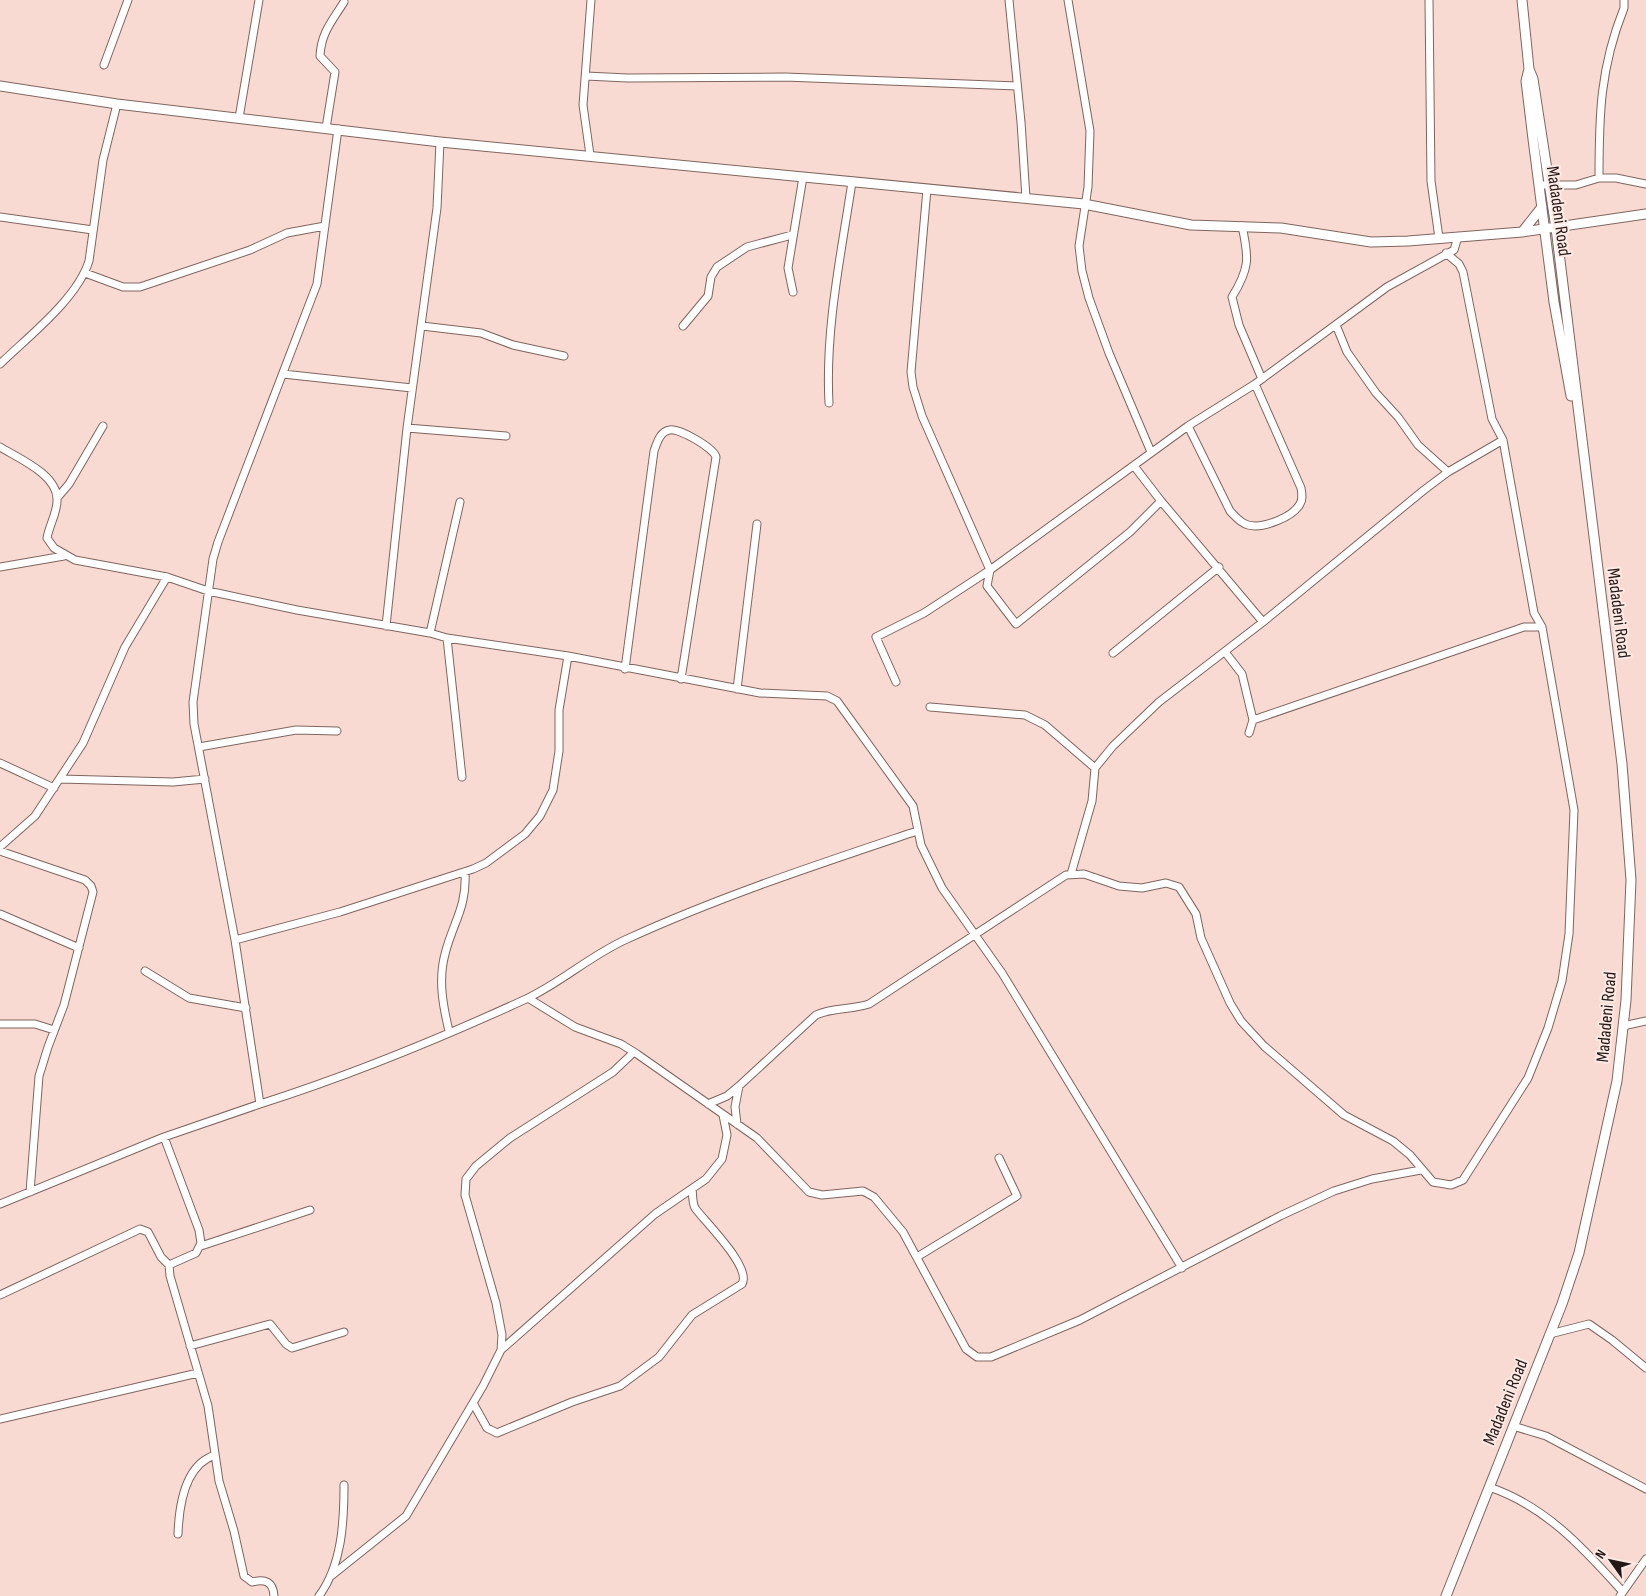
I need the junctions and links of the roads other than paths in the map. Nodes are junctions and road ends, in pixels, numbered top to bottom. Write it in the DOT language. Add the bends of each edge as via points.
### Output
graph roads {
  1 [pos="128,0"];
  2 [pos="259,0"];
  3 [pos="591,0"];
  4 [pos="1009,0"];
  5 [pos="1068,0"];
  6 [pos="1429,0"];
  7 [pos="1522,0"];
  8 [pos="1624,0"];
  9 [pos="344,2"];
  10 [pos="104,64"];
  11 [pos="1529,68"];
  12 [pos="586,76"];
  13 [pos="0,86"];
  14 [pos="1017,86"];
  15 [pos="117,104"];
  16 [pos="239,118"];
  17 [pos="326,128"];
  18 [pos="338,129"];
  19 [pos="440,142"];
  20 [pos="590,155"];
  21 [pos="802,177"];
  22 [pos="1598,178"];
  23 [pos="852,182"];
  24 [pos="1646,184"];
  25 [pos="1539,185"];
  26 [pos="1549,185"];
  27 [pos="927,189"];
  28 [pos="1026,198"];
  29 [pos="1084,204"];
  30 [pos="1542,207"];
  31 [pos="1646,214"];
  32 [pos="0,217"];
  33 [pos="325,226"];
  34 [pos="1242,226"];
  35 [pos="1556,228"];
  36 [pos="1545,229"];
  37 [pos="93,230"];
  38 [pos="1522,232"];
  39 [pos="792,235"];
  40 [pos="1458,236"];
  41 [pos="1439,238"];
  42 [pos="1446,253"];
  43 [pos="85,272"];
  44 [pos="793,292"];
  45 [pos="1336,325"];
  46 [pos="422,326"];
  47 [pos="683,326"];
  48 [pos="564,356"];
  49 [pos="0,364"];
  50 [pos="283,374"];
  51 [pos="1262,379"];
  52 [pos="1256,384"];
  53 [pos="412,388"];
  54 [pos="829,403"];
  55 [pos="1577,415"];
  56 [pos="103,426"];
  57 [pos="1188,426"];
  58 [pos="407,428"];
  59 [pos="506,436"];
  60 [pos="1503,440"];
  61 [pos="0,447"];
  62 [pos="1151,452"];
  63 [pos="1134,466"];
  64 [pos="1448,472"];
  65 [pos="57,498"];
  66 [pos="1161,501"];
  67 [pos="460,502"];
  68 [pos="757,524"];
  69 [pos="64,556"];
  70 [pos="0,567"];
  71 [pos="1219,567"];
  72 [pos="990,570"];
  73 [pos="167,577"];
  74 [pos="208,591"];
  75 [pos="1534,614"];
  76 [pos="1263,622"];
  77 [pos="386,626"];
  78 [pos="1524,627"];
  79 [pos="1542,627"];
  80 [pos="430,632"];
  81 [pos="447,638"];
  82 [pos="1225,652"];
  83 [pos="1112,653"];
  84 [pos="568,656"];
  85 [pos="625,669"];
  86 [pos="681,679"];
  87 [pos="896,682"];
  88 [pos="737,689"];
  89 [pos="930,707"];
  90 [pos="1253,720"];
  91 [pos="337,730"];
  92 [pos="1249,733"];
  93 [pos="199,747"];
  94 [pos="0,762"];
  95 [pos="1095,768"];
  96 [pos="462,777"];
  97 [pos="60,779"];
  98 [pos="204,779"];
  99 [pos="54,788"];
  100 [pos="917,831"];
  101 [pos="0,847"];
  102 [pos="0,851"];
  103 [pos="465,872"];
  104 [pos="1071,874"];
  105 [pos="0,914"];
  106 [pos="975,934"];
  107 [pos="235,940"];
  108 [pos="79,948"];
  109 [pos="145,971"];
  110 [pos="528,998"];
  111 [pos="246,1008"];
  112 [pos="1646,1021"];
  113 [pos="0,1024"];
  114 [pos="1623,1026"];
  115 [pos="54,1030"];
  116 [pos="449,1031"];
  117 [pos="634,1052"];
  118 [pos="739,1086"];
  119 [pos="260,1104"];
  120 [pos="708,1104"];
  121 [pos="723,1115"];
  122 [pos="737,1124"];
  123 [pos="164,1137"];
  124 [pos="999,1158"];
  125 [pos="1421,1170"];
  126 [pos="692,1188"];
  127 [pos="30,1192"];
  128 [pos="0,1204"];
  129 [pos="310,1210"];
  130 [pos="201,1246"];
  131 [pos="917,1257"];
  132 [pos="170,1265"];
  133 [pos="1182,1268"];
  134 [pos="0,1295"];
  135 [pos="344,1332"];
  136 [pos="1550,1334"];
  137 [pos="190,1346"];
  138 [pos="501,1350"];
  139 [pos="1646,1368"];
  140 [pos="198,1373"];
  141 [pos="473,1403"];
  142 [pos="0,1419"];
  143 [pos="1513,1426"];
  144 [pos="215,1454"];
  145 [pos="344,1485"];
  146 [pos="1489,1487"];
  147 [pos="1646,1489"];
  148 [pos="178,1534"];
  149 [pos="1646,1559"];
  150 [pos="331,1576"];
  151 [pos="1622,1594"];
  152 [pos="274,1596"];
  153 [pos="320,1596"];
  154 [pos="1446,1596"];
  1 -- 10 [label="street"];
  2 -- 16 [label="street"];
  3 -- 12 [label="street"];
  4 -- 14 [label="street"];
  5 -- 29 [label="street" via="1090,131"];
  6 -- 41 [label="street" via="1431,181"];
  7 -- 11 [label="street, Madadeni Road"];
  8 -- 22 [label="street" via="1606,59 1600,109"];
  9 -- 17 [label="street" via="322,36 320,47 320,56 335,72"];
  11 -- 25 [label="street, Madadeni Road" via="1526,81"];
  11 -- 26 [label="street, Madadeni Road"];
  12 -- 14 [label="street" via="785,77"];
  12 -- 20 [label="street" via="583,105"];
  13 -- 15 [label="street"];
  14 -- 28 [label="street"];
  15 -- 16 [label="street"];
  15 -- 37 [label="street" via="103,160"];
  16 -- 17 [label="street"];
  17 -- 18 [label="street"];
  18 -- 19 [label="street"];
  18 -- 33 [label="street"];
  19 -- 20 [label="street"];
  19 -- 46 [label="street" via="437,208"];
  20 -- 21 [label="street"];
  21 -- 23 [label="street"];
  21 -- 39 [label="street"];
  22 -- 24 [label="street"];
  22 -- 26 [label="street" via="1576,185"];
  23 -- 27 [label="street"];
  23 -- 54 [label="street" via="833,307 827,369"];
  25 -- 26 [label="street"];
  25 -- 30 [label="street, Madadeni Road"];
  26 -- 35 [label="street, Madadeni Road"];
  27 -- 28 [label="street"];
  27 -- 72 [label="street" via="911,372 913,386 922,416"];
  28 -- 29 [label="street"];
  29 -- 34 [label="street" via="1191,225"];
  29 -- 62 [label="street" via="1079,246 1089,298"];
  30 -- 36 [label="street, Madadeni Road"];
  30 -- 38 [label="street"];
  31 -- 35 [label="street"];
  32 -- 37 [label="street"];
  33 -- 43 [label="street" via="287,233 250,250 140,287 123,287"];
  33 -- 50 [label="street" via="317,284"];
  34 -- 41 [label="street" via="1310,231 1371,242"];
  34 -- 51 [label="street" via="1248,248 1247,263 1245,274 1232,297 1238,325"];
  35 -- 36 [label="street"];
  35 -- 55 [label="street, Madadeni Road"];
  36 -- 38 [label="street"];
  36 -- 55 [label="street, Madadeni Road" via="1570,393"];
  37 -- 43 [label="street"];
  38 -- 40 [label="street"];
  39 -- 44 [label="street" via="788,268"];
  39 -- 47 [label="street" via="747,247 717,267 711,277 708,296"];
  40 -- 41 [label="street"];
  40 -- 42 [label="street" via="1454,250"];
  42 -- 45 [label="street" via="1387,287"];
  42 -- 60 [label="street" via="1463,272 1492,419"];
  43 -- 49 [label="street" via="66,298"];
  45 -- 51 [label="street"];
  45 -- 64 [label="street" via="1347,352 1376,393 1418,445"];
  46 -- 48 [label="street" via="481,333"];
  46 -- 53 [label="street"];
  50 -- 53 [label="street"];
  50 -- 74 [label="street" via="218,542"];
  51 -- 52 [label="street"];
  52 -- 57 [label="street"];
  52 -- 57 [label="street" via="1301,488 1300,505 1290,513 1259,525 1240,521 1230,511"];
  53 -- 58 [label="street"];
  55 -- 114 [label="street, Madadeni Road" via="1623,774 1631,880"];
  56 -- 65 [label="street" via="70,484"];
  57 -- 62 [label="street"];
  58 -- 59 [label="street"];
  58 -- 77 [label="street"];
  60 -- 64 [label="street"];
  60 -- 75 [label="street"];
  61 -- 65 [label="street" via="47,478"];
  62 -- 63 [label="street"];
  63 -- 66 [label="street"];
  63 -- 72 [label="street"];
  64 -- 76 [label="street"];
  65 -- 69 [label="street" via="48,538 49,544"];
  66 -- 71 [label="street"];
  66 -- 72 [label="street" via="1130,532 1016,624 987,586"];
  67 -- 80 [label="street"];
  68 -- 88 [label="street"];
  69 -- 70 [label="street"];
  69 -- 73 [label="street"];
  71 -- 76 [label="street"];
  71 -- 83 [label="street"];
  72 -- 87 [label="street" via="924,613 876,637"];
  73 -- 74 [label="street"];
  73 -- 97 [label="street" via="125,647 83,743"];
  74 -- 77 [label="street"];
  74 -- 93 [label="street" via="193,702"];
  75 -- 78 [label="street"];
  75 -- 79 [label="street"];
  76 -- 82 [label="street"];
  77 -- 80 [label="street"];
  78 -- 79 [label="street"];
  78 -- 90 [label="street"];
  79 -- 125 [label="street" via="1574,810 1570,934 1562,981 1528,1078 1463,1180 1451,1185 1433,1182"];
  80 -- 81 [label="street"];
  81 -- 84 [label="street"];
  81 -- 96 [label="street"];
  82 -- 90 [label="street" via="1242,674"];
  82 -- 95 [label="street" via="1159,702"];
  84 -- 85 [label="street"];
  84 -- 103 [label="street" via="559,710 559,751 553,790 540,816 525,834 486,863"];
  85 -- 86 [label="street"];
  85 -- 86 [label="street" via="654,451 664,433 670,429 677,430 712,449 716,457"];
  86 -- 88 [label="street"];
  88 -- 100 [label="street" via="767,694 827,696 838,701 913,806"];
  89 -- 95 [label="street" via="1025,715 1045,725"];
  90 -- 92 [label="street"];
  91 -- 93 [label="street" via="296,730"];
  93 -- 98 [label="street"];
  94 -- 99 [label="street"];
  95 -- 104 [label="street" via="1092,801"];
  97 -- 98 [label="street" via="174,782"];
  97 -- 99 [label="street"];
  98 -- 107 [label="street"];
  99 -- 101 [label="street" via="35,816"];
  100 -- 106 [label="street" via="920,845 942,888"];
  100 -- 110 [label="street" via="771,880 626,939"];
  102 -- 108 [label="street" via="85,880 91,886 92,903"];
  103 -- 107 [label="street" via="340,912"];
  103 -- 116 [label="street" via="464,905 447,948 442,975 442,1000"];
  104 -- 106 [label="street"];
  104 -- 125 [label="street" via="1084,874 1119,886 1142,888 1166,883 1179,887 1196,914 1201,938 1241,1021 1319,1095 1344,1115 1393,1141 1410,1155"];
  105 -- 108 [label="street"];
  106 -- 118 [label="street" via="869,1004 816,1014"];
  106 -- 133 [label="street"];
  107 -- 111 [label="street"];
  108 -- 115 [label="street"];
  109 -- 111 [label="street" via="189,998"];
  110 -- 116 [label="street"];
  110 -- 117 [label="street" via="574,1027"];
  111 -- 119 [label="street"];
  112 -- 114 [label="street"];
  113 -- 115 [label="street" via="35,1024"];
  114 -- 136 [label="street, Madadeni Road" via="1617,1081 1580,1253"];
  115 -- 127 [label="street" via="39,1076"];
  116 -- 119 [label="street" via="379,1063"];
  117 -- 120 [label="street"];
  117 -- 138 [label="street" via="613,1072 510,1138 476,1166 466,1179 465,1195 500,1321"];
  118 -- 120 [label="street"];
  118 -- 122 [label="street" via="735,1107"];
  119 -- 123 [label="street"];
  120 -- 121 [label="street"];
  121 -- 122 [label="street"];
  121 -- 126 [label="street" via="727,1135 722,1158 706,1179"];
  122 -- 131 [label="street" via="774,1154 809,1192 822,1195 863,1192 874,1197 903,1232"];
  123 -- 127 [label="street"];
  123 -- 130 [label="street" via="199,1230"];
  124 -- 131 [label="street" via="1017,1196"];
  125 -- 133 [label="street" via="1372,1179 1334,1191"];
  126 -- 138 [label="street" via="648,1220"];
  126 -- 141 [label="street" via="695,1208 734,1256 744,1275 742,1284 692,1315 659,1357 620,1386 497,1433 487,1428"];
  127 -- 128 [label="street"];
  129 -- 130 [label="street"];
  130 -- 132 [label="street" via="196,1253"];
  131 -- 133 [label="street" via="966,1349 973,1356 983,1358 1080,1320"];
  132 -- 134 [label="street" via="161,1257 148,1232 140,1230"];
  132 -- 137 [label="street" via="170,1276"];
  135 -- 137 [label="street" via="292,1348 270,1324"];
  136 -- 139 [label="street" via="1588,1324"];
  136 -- 143 [label="street, Madadeni Road"];
  137 -- 140 [label="street"];
  138 -- 141 [label="street"];
  140 -- 142 [label="street"];
  140 -- 144 [label="street" via="208,1406"];
  141 -- 150 [label="street" via="406,1516"];
  143 -- 146 [label="street, Madadeni Road"];
  143 -- 147 [label="street" via="1546,1436"];
  144 -- 148 [label="street" via="204,1458 184,1488"];
  144 -- 152 [label="street" via="244,1576 252,1582 268,1582"];
  145 -- 150 [label="street" via="344,1521"];
  146 -- 151 [label="street" via="1508,1493 1559,1526"];
  146 -- 154 [label="street, Madadeni Road"];
  149 -- 151 [label="street"];
  150 -- 153 [label="street"];
}
